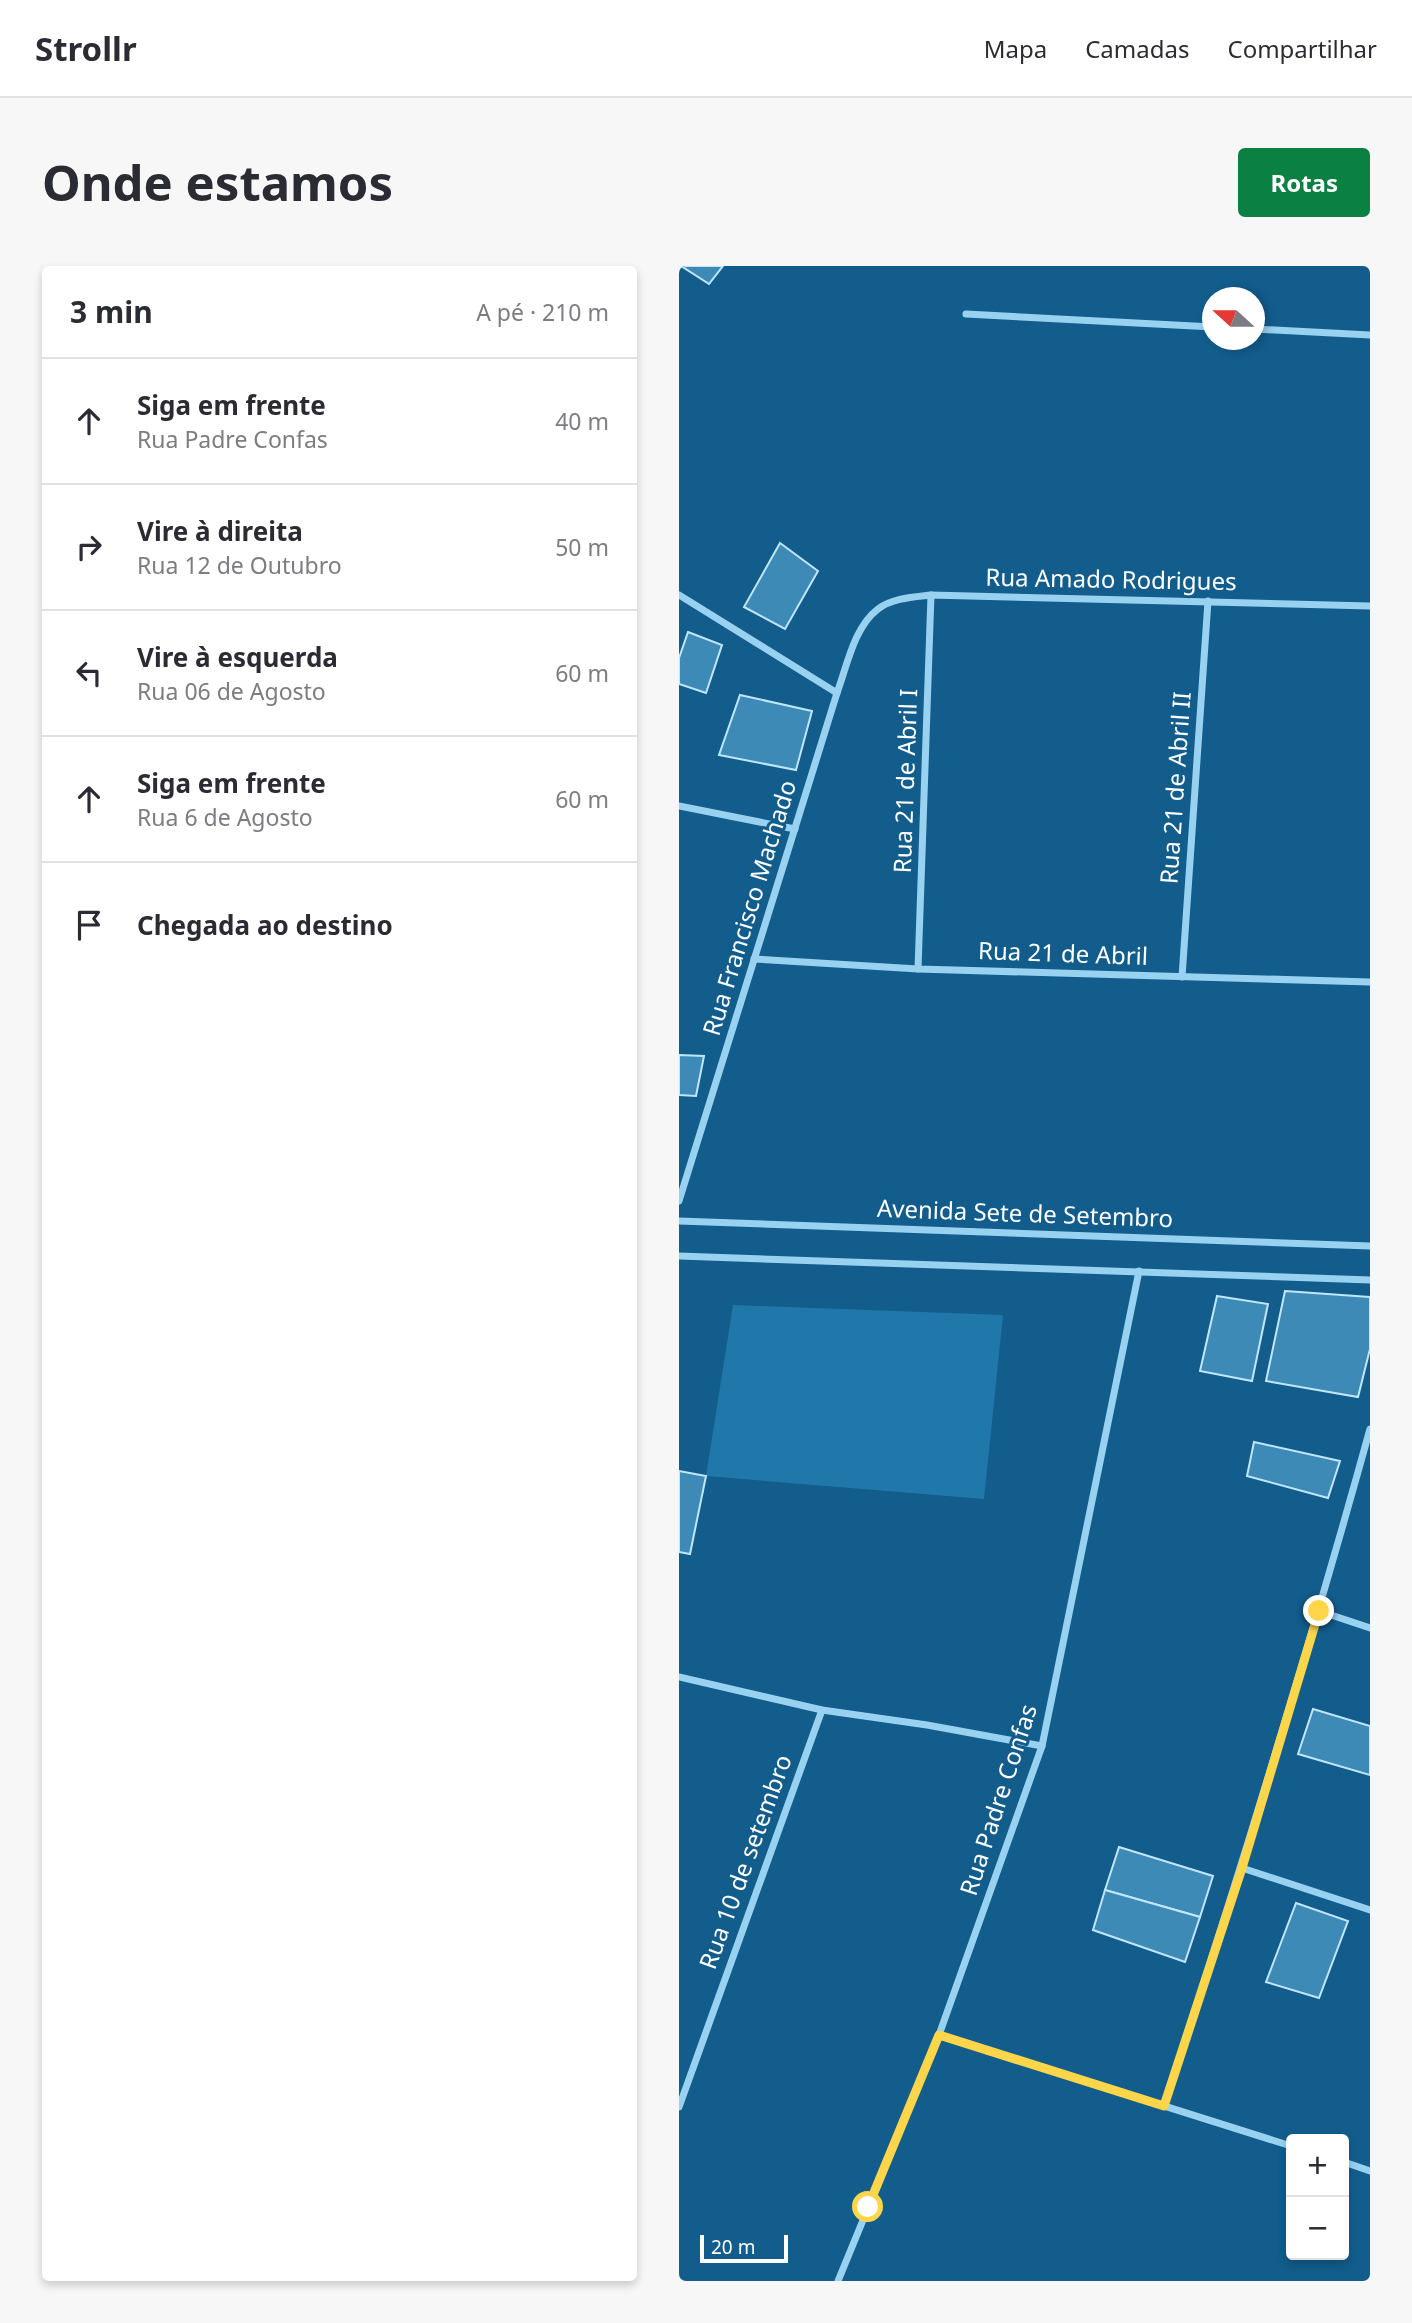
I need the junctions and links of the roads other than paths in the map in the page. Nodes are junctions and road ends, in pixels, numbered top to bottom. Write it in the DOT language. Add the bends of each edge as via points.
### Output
graph roads {
  1 [pos="966,314"];
  2 [pos="1202,326"];
  3 [pos="1265,330"];
  4 [pos="1370,335"];
  5 [pos="679,595"];
  6 [pos="931,595"];
  7 [pos="1208,601"];
  8 [pos="1370,606"];
  9 [pos="862,627"];
  10 [pos="838,693"];
  11 [pos="679,806"];
  12 [pos="795,829"];
  13 [pos="754,960"];
  14 [pos="919,969"];
  15 [pos="1182,977"];
  16 [pos="1370,982"];
  17 [pos="679,1201"];
  18 [pos="679,1221"];
  19 [pos="1370,1246"];
  20 [pos="679,1256"];
  21 [pos="1139,1271"];
  22 [pos="1370,1280"];
  23 [pos="1370,1429"];
  24 [pos="1319,1611"];
  25 [pos="1370,1628"];
  26 [pos="679,1676"];
  27 [pos="822,1710"];
  28 [pos="1042,1745"];
  29 [pos="1242,1868"];
  30 [pos="1370,1910"];
  31 [pos="939,2035"];
  32 [pos="1164,2106"];
  33 [pos="679,2107"];
  34 [pos="1286,2144"];
  35 [pos="1349,2164"];
  36 [pos="1370,2171"];
  37 [pos="838,2281"];
  1 -- 2 [label="street"];
  3 -- 4 [label="street"];
  5 -- 10 [label="street"];
  6 -- 7 [label="street, Rua Amado Rodrigues"];
  6 -- 9 [label="street, Rua Amado Rodrigues" via="902,598 879,608"];
  6 -- 14 [label="street, Rua 21 de Abril I"];
  7 -- 8 [label="street, Rua Amado Rodrigues"];
  7 -- 15 [label="street, Rua 21 de Abril II"];
  9 -- 10 [label="street, Rua Francisco Machado"];
  10 -- 12 [label="street, Rua Francisco Machado"];
  11 -- 12 [label="street"];
  12 -- 13 [label="street, Rua Francisco Machado"];
  13 -- 14 [label="street, Rua 21 de Abril"];
  13 -- 17 [label="street, Rua Francisco Machado"];
  14 -- 15 [label="street, Rua 21 de Abril"];
  15 -- 16 [label="street, Rua 21 de Abril"];
  18 -- 19 [label="street, Avenida Sete de Setembro"];
  20 -- 21 [label="street"];
  21 -- 22 [label="street"];
  21 -- 28 [label="street, Rua Padre Confas"];
  23 -- 24 [label="street"];
  24 -- 25 [label="street"];
  24 -- 29 [label="street"];
  26 -- 27 [label="street"];
  27 -- 28 [label="street"];
  27 -- 33 [label="street, Rua 10 de setembro"];
  28 -- 31 [label="street, Rua Padre Confas"];
  29 -- 30 [label="street"];
  29 -- 32 [label="street"];
  31 -- 32 [label="street"];
  31 -- 37 [label="street, Rua Padre Confas"];
  32 -- 34 [label="street"];
  35 -- 36 [label="street"];
}
